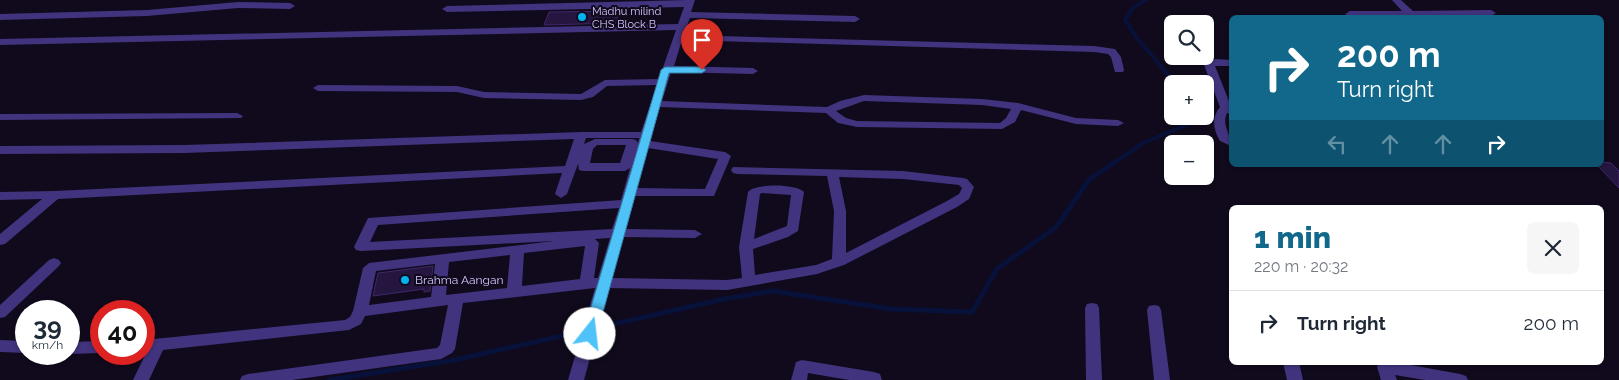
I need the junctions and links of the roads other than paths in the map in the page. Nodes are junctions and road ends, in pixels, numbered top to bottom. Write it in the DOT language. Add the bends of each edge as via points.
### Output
graph roads {
  1 [pos="1396,0"];
  2 [pos="616,3"];
  3 [pos="290,6"];
  4 [pos="689,6"];
  5 [pos="448,9"];
  6 [pos="1491,13"];
  7 [pos="1350,14"];
  8 [pos="1381,15"];
  9 [pos="1411,15"];
  10 [pos="1438,15"];
  11 [pos="0,17"];
  12 [pos="855,19"];
  13 [pos="679,32"];
  14 [pos="699,38"];
  15 [pos="719,39"];
  16 [pos="0,42"];
  17 [pos="1229,63"];
  18 [pos="667,69"];
  19 [pos="1119,70"];
  20 [pos="753,71"];
  21 [pos="662,82"];
  22 [pos="1217,86"];
  23 [pos="1229,87"];
  24 [pos="318,88"];
  25 [pos="655,104"];
  26 [pos="1018,106"];
  27 [pos="829,110"];
  28 [pos="1229,110"];
  29 [pos="237,116"];
  30 [pos="0,118"];
  31 [pos="1118,123"];
  32 [pos="581,135"];
  33 [pos="1229,142"];
  34 [pos="640,146"];
  35 [pos="0,150"];
  36 [pos="580,153"];
  37 [pos="570,169"];
  38 [pos="737,170"];
  39 [pos="832,172"];
  40 [pos="561,194"];
  41 [pos="55,195"];
  42 [pos="0,196"];
  43 [pos="628,198"];
  44 [pos="618,233"];
  45 [pos="695,234"];
  46 [pos="0,241"];
  47 [pos="746,248"];
  48 [pos="517,249"];
  49 [pos="442,258"];
  50 [pos="839,262"];
  51 [pos="54,263"];
  52 [pos="749,282"];
  53 [pos="586,283"];
  54 [pos="604,283"];
  55 [pos="514,292"];
  56 [pos="456,298"];
  57 [pos="438,301"];
  58 [pos="1092,308"];
  59 [pos="1154,310"];
  60 [pos="360,311"];
  61 [pos="0,313"];
  62 [pos="155,345"];
  63 [pos="0,346"];
  64 [pos="15,347"];
  65 [pos="145,365"];
  66 [pos="1292,365"];
  67 [pos="141,380"];
  68 [pos="248,380"];
  69 [pos="576,380"];
  70 [pos="799,380"];
  71 [pos="874,380"];
  72 [pos="1094,380"];
  73 [pos="1162,380"];
  74 [pos="1295,380"];
  75 [pos="1389,380"];
  76 [pos="1460,380"];
  1 -- 9 [label="street"];
  2 -- 4 [label="street"];
  2 -- 5 [label="street"];
  3 -- 11 [label="street" via="238,5 138,13"];
  4 -- 12 [label="street"];
  4 -- 13 [label="street"];
  6 -- 10 [label="street"];
  7 -- 8 [label="street"];
  13 -- 14 [label="street"];
  13 -- 16 [label="street"];
  13 -- 18 [label="street"];
  15 -- 19 [label="street" via="1094,49 1111,51"];
  17 -- 22 [label="street" via="1209,65"];
  18 -- 20 [label="street"];
  18 -- 21 [label="street"];
  21 -- 24 [label="street" via="606,83 595,93 581,97 484,94 457,89"];
  21 -- 25 [label="street"];
  22 -- 23 [label="street"];
  22 -- 28 [label="street"];
  25 -- 27 [label="street"];
  25 -- 34 [label="street"];
  26 -- 27 [label="street" via="864,98"];
  26 -- 27 [label="street" via="1011,120 1002,126 856,124 842,121"];
  26 -- 31 [label="street" via="1076,121"];
  28 -- 33 [label="street" via="1218,118 1224,139"];
  29 -- 30 [label="street"];
  32 -- 34 [label="street"];
  32 -- 35 [label="street" via="184,149"];
  32 -- 36 [label="street"];
  34 -- 36 [label="street" via="631,142 594,142"];
  34 -- 36 [label="street" via="626,167 582,167"];
  34 -- 43 [label="street"];
  34 -- 43 [label="street" via="725,156 710,193"];
  36 -- 37 [label="street"];
  37 -- 40 [label="street"];
  37 -- 41 [label="street"];
  38 -- 39 [label="street"];
  39 -- 50 [label="street" via="840,211"];
  39 -- 50 [label="street" via="903,175 962,182 968,187 965,196 952,204"];
  41 -- 42 [label="street"];
  41 -- 46 [label="street"];
  43 -- 44 [label="street"];
  43 -- 44 [label="street" via="373,221 361,247"];
  44 -- 45 [label="street"];
  44 -- 54 [label="street"];
  47 -- 47 [label="street" via="754,192 798,192 793,228"];
  47 -- 52 [label="street"];
  48 -- 49 [label="street"];
  48 -- 53 [label="street" via="592,242"];
  48 -- 55 [label="street"];
  49 -- 57 [label="street"];
  49 -- 60 [label="street" via="372,267"];
  50 -- 52 [label="street"];
  51 -- 61 [label="street"];
  52 -- 54 [label="street" via="727,285"];
  53 -- 54 [label="street"];
  53 -- 55 [label="street"];
  54 -- 69 [label="street"];
  55 -- 56 [label="street"];
  56 -- 57 [label="street"];
  56 -- 68 [label="street" via="447,350 442,353"];
  57 -- 60 [label="street"];
  58 -- 72 [label="street"];
  59 -- 73 [label="street"];
  60 -- 62 [label="street" via="349,325"];
  63 -- 64 [label="street"];
  65 -- 67 [label="street"];
  66 -- 74 [label="street"];
  70 -- 71 [label="street" via="802,366"];
  75 -- 76 [label="street" via="1385,368"];
}
